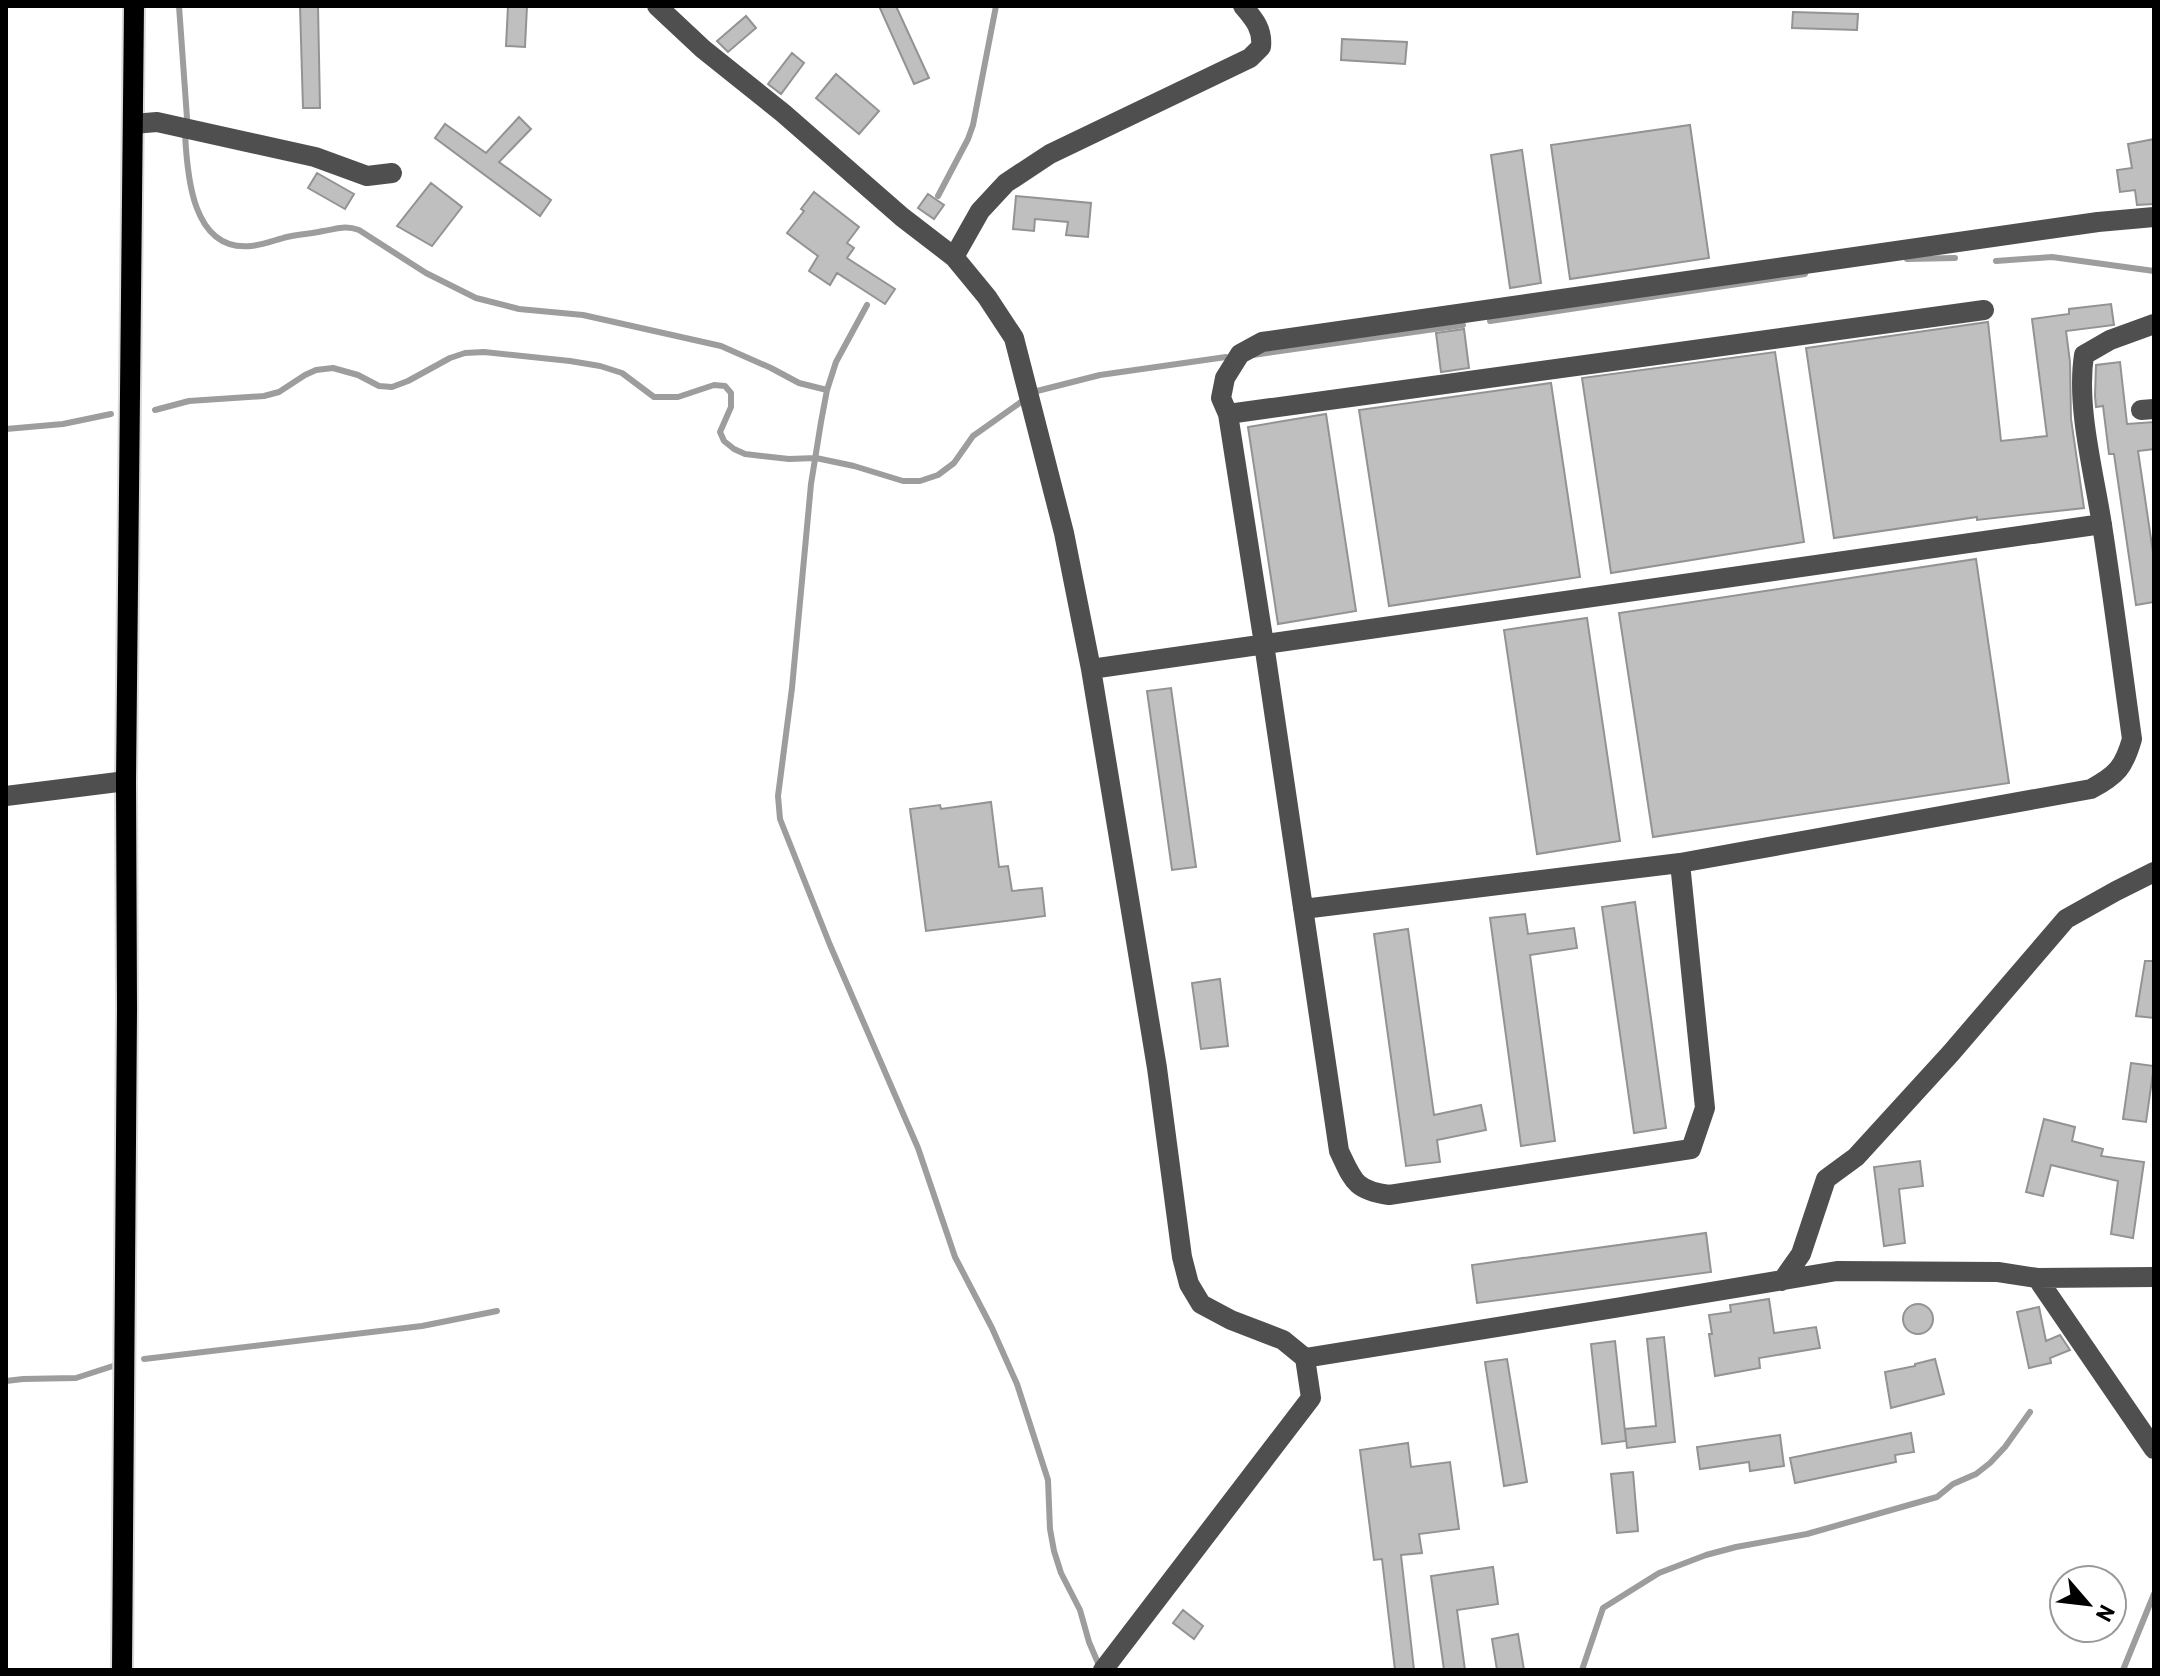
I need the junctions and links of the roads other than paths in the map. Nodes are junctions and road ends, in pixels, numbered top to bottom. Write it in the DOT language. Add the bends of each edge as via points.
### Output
graph roads {
  1 [pos="134,6"];
  2 [pos="657,6"];
  3 [pos="1243,6"];
  4 [pos="133,124"];
  5 [pos="392,173"];
  6 [pos="2154,217"];
  7 [pos="954,257"];
  8 [pos="1984,310"];
  9 [pos="2154,324"];
  10 [pos="1228,414"];
  11 [pos="2102,524"];
  12 [pos="1264,644"];
  13 [pos="1091,669"];
  14 [pos="126,781"];
  15 [pos="6,796"];
  16 [pos="1680,863"];
  17 [pos="2154,872"];
  18 [pos="1303,909"];
  19 [pos="2154,1277"];
  20 [pos="2037,1278"];
  21 [pos="1782,1281"];
  22 [pos="1305,1358"];
  23 [pos="2154,1449"];
  24 [pos="122,1670"];
  25 [pos="1103,1670"];
  1 -- 4 [label="main road"];
  2 -- 7 [label="street"];
  3 -- 7 [label="street" via="1262,36 1261,47 1250,58 1050,154 1006,183 980,211"];
  4 -- 5 [label="street" via="157,122 315,157 367,176"];
  4 -- 14 [label="main road"];
  6 -- 10 [label="street" via="1262,342 1240,354 1225,378 1221,398"];
  7 -- 13 [label="street" via="1014,338 1064,533"];
  8 -- 10 [label="street"];
  9 -- 11 [label="street" via="2084,355 2085,419"];
  10 -- 12 [label="street"];
  11 -- 12 [label="street"];
  11 -- 16 [label="street" via="2132,739 2113,776 2091,789"];
  12 -- 13 [label="street"];
  12 -- 18 [label="street"];
  13 -- 22 [label="street" via="1189,1284 1201,1304 1283,1340"];
  14 -- 15 [label="street"];
  14 -- 24 [label="main road"];
  16 -- 18 [label="street"];
  16 -- 18 [label="street" via="1705,1108 1691,1149 1389,1195 1372,1193 1353,1181 1339,1151"];
  17 -- 21 [label="street" via="2066,919 1856,1157 1826,1179 1801,1254"];
  19 -- 20 [label="street"];
  20 -- 21 [label="street" via="1998,1272 1837,1271"];
  20 -- 23 [label="street"];
  21 -- 22 [label="street"];
  22 -- 25 [label="street" via="1311,1398"];
}
